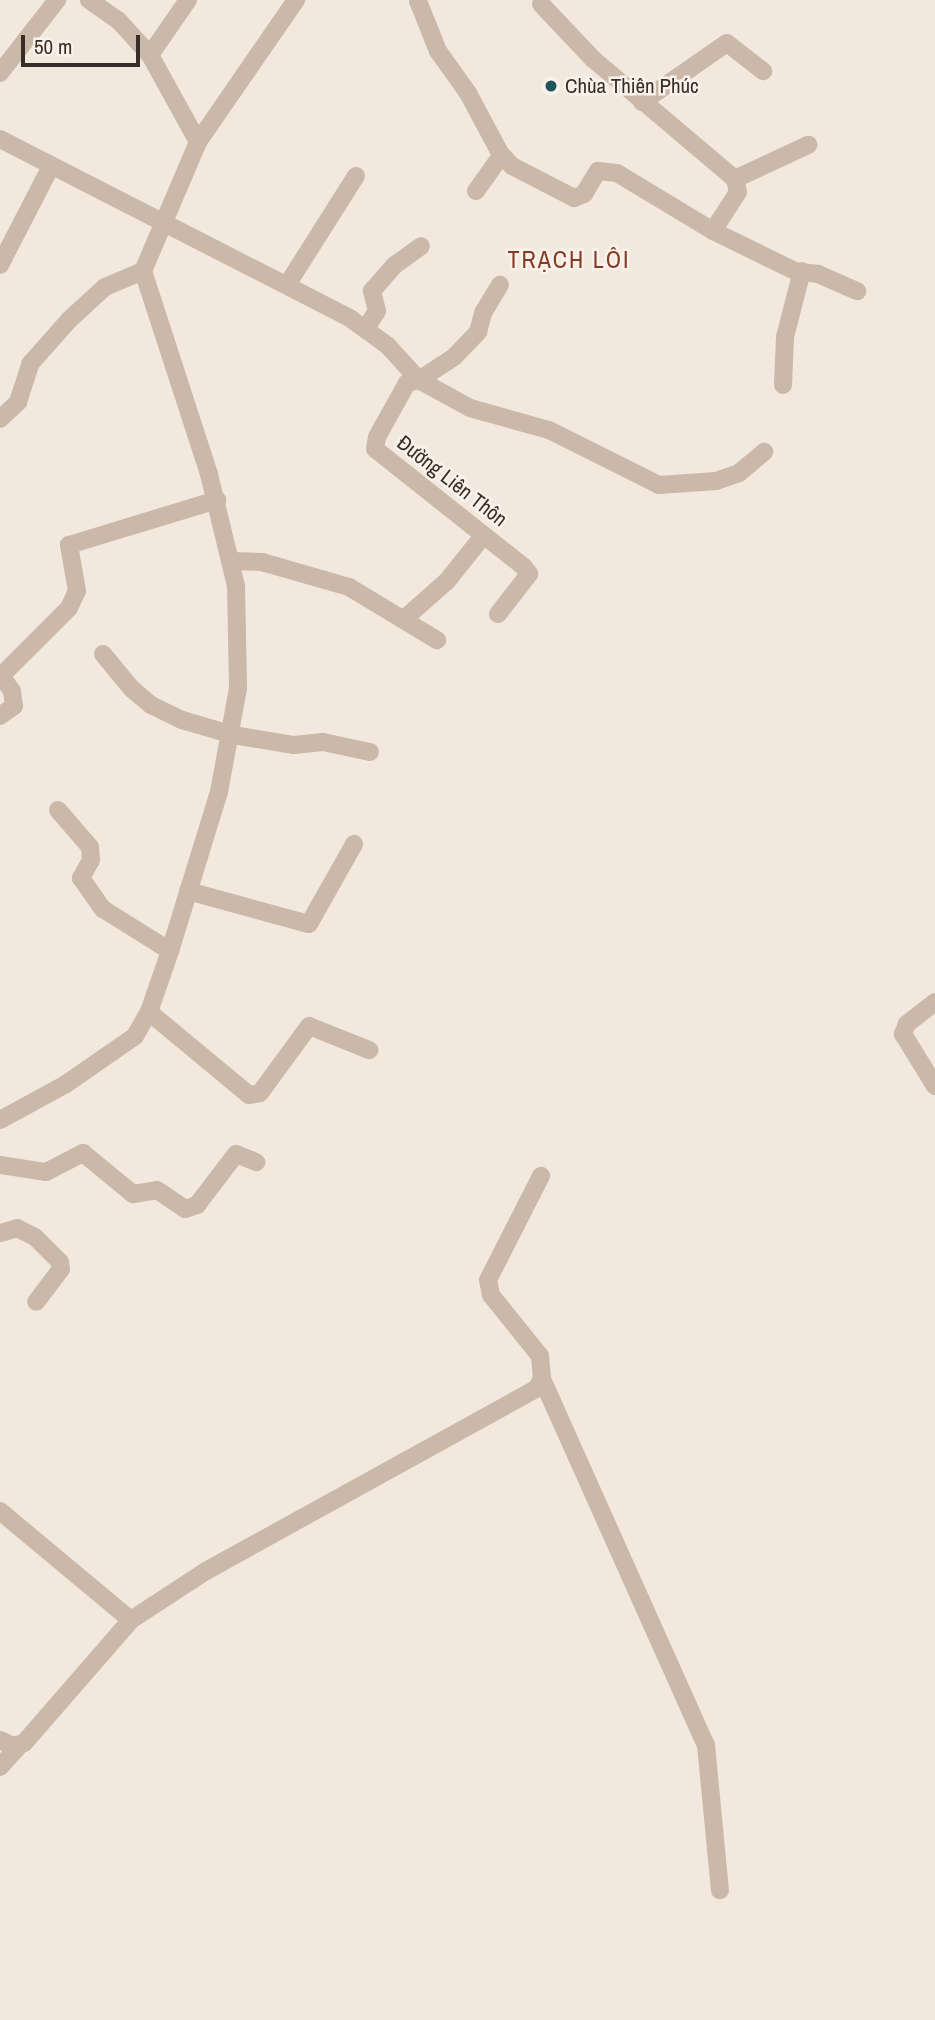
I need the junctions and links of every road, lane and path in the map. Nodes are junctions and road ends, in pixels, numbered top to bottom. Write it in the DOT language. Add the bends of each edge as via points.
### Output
graph roads {
  1 [pos="57,0"];
  2 [pos="89,0"];
  3 [pos="187,0"];
  4 [pos="296,0"];
  5 [pos="409,0"];
  6 [pos="419,0"];
  7 [pos="538,1"];
  8 [pos="150,55"];
  9 [pos="763,71"];
  10 [pos="0,73"];
  11 [pos="642,102"];
  12 [pos="0,139"];
  13 [pos="198,142"];
  14 [pos="808,145"];
  15 [pos="502,156"];
  16 [pos="51,166"];
  17 [pos="356,176"];
  18 [pos="735,179"];
  19 [pos="476,191"];
  20 [pos="164,222"];
  21 [pos="713,231"];
  22 [pos="421,246"];
  23 [pos="0,265"];
  24 [pos="143,271"];
  25 [pos="802,271"];
  26 [pos="287,285"];
  27 [pos="500,285"];
  28 [pos="857,291"];
  29 [pos="366,328"];
  30 [pos="419,380"];
  31 [pos="783,386"];
  32 [pos="0,419"];
  33 [pos="764,452"];
  34 [pos="217,500"];
  35 [pos="483,536"];
  36 [pos="232,561"];
  37 [pos="498,614"];
  38 [pos="404,619"];
  39 [pos="437,640"];
  40 [pos="103,654"];
  41 [pos="1,680"];
  42 [pos="0,716"];
  43 [pos="233,735"];
  44 [pos="370,752"];
  45 [pos="58,810"];
  46 [pos="354,844"];
  47 [pos="188,891"];
  48 [pos="170,951"];
  49 [pos="935,1002"];
  50 [pos="149,1012"];
  51 [pos="369,1050"];
  52 [pos="935,1086"];
  53 [pos="0,1120"];
  54 [pos="256,1163"];
  55 [pos="0,1165"];
  56 [pos="541,1176"];
  57 [pos="0,1233"];
  58 [pos="36,1303"];
  59 [pos="542,1379"];
  60 [pos="0,1511"];
  61 [pos="131,1619"];
  62 [pos="0,1740"];
  63 [pos="18,1746"];
  64 [pos="0,1768"];
  65 [pos="720,1890"];
  1 -- 10 [label="street"];
  2 -- 8 [label="street" via="118,20"];
  3 -- 8 [label="street"];
  4 -- 13 [label="street"];
  5 -- 6 [label="street"];
  6 -- 15 [label="street" via="438,51 468,93"];
  7 -- 11 [label="street"];
  8 -- 13 [label="street"];
  9 -- 11 [label="street" via="727,43"];
  11 -- 18 [label="street"];
  12 -- 16 [label="street"];
  13 -- 20 [label="street"];
  14 -- 18 [label="street"];
  15 -- 19 [label="street"];
  15 -- 21 [label="street" via="574,198 584,194 598,171 617,173"];
  16 -- 20 [label="street"];
  16 -- 23 [label="street"];
  17 -- 26 [label="street"];
  18 -- 21 [label="street" via="738,192"];
  20 -- 24 [label="street"];
  20 -- 26 [label="street"];
  21 -- 25 [label="street"];
  22 -- 29 [label="street" via="395,265 373,291 377,311"];
  24 -- 32 [label="street" via="105,287 69,320 30,364 18,402"];
  24 -- 34 [label="street"];
  25 -- 28 [label="street"];
  25 -- 31 [label="street" via="785,337"];
  26 -- 29 [label="street"];
  27 -- 30 [label="street, Đường Liên Thôn" via="478,331 454,357"];
  29 -- 30 [label="street"];
  30 -- 33 [label="street" via="470,408 549,430 659,485 716,481 747,468"];
  30 -- 35 [label="street, Đường Liên Thôn" via="407,383 375,449"];
  34 -- 36 [label="street"];
  34 -- 41 [label="street" via="69,545 77,592 69,608 8,665"];
  35 -- 37 [label="street, Đường Liên Thôn" via="529,574"];
  35 -- 38 [label="street" via="447,581"];
  36 -- 38 [label="street" via="262,562 349,587"];
  36 -- 43 [label="street" via="239,655"];
  38 -- 39 [label="street"];
  40 -- 43 [label="street" via="151,705"];
  41 -- 42 [label="street" via="12,691 13,706"];
  43 -- 44 [label="street" via="294,745 323,742"];
  43 -- 47 [label="street"];
  45 -- 48 [label="street" via="90,847 91,860 81,878 103,909"];
  46 -- 47 [label="street" via="310,924"];
  47 -- 48 [label="street"];
  48 -- 50 [label="street"];
  49 -- 52 [label="street" via="907,1024 903,1034"];
  50 -- 51 [label="street" via="249,1095 260,1093 309,1026"];
  50 -- 53 [label="street" via="135,1036 121,1048"];
  54 -- 55 [label="street" via="236,1154 197,1205 185,1209 157,1190 132,1194 83,1153 46,1172"];
  56 -- 59 [label="street" via="488,1280 491,1295 540,1356"];
  57 -- 58 [label="street" via="17,1228 35,1237 60,1262 61,1269"];
  59 -- 61 [label="street" via="536,1389 205,1571"];
  59 -- 65 [label="street" via="706,1745"];
  60 -- 61 [label="street"];
  61 -- 63 [label="street"];
  62 -- 63 [label="street"];
  63 -- 64 [label="street"];
}
